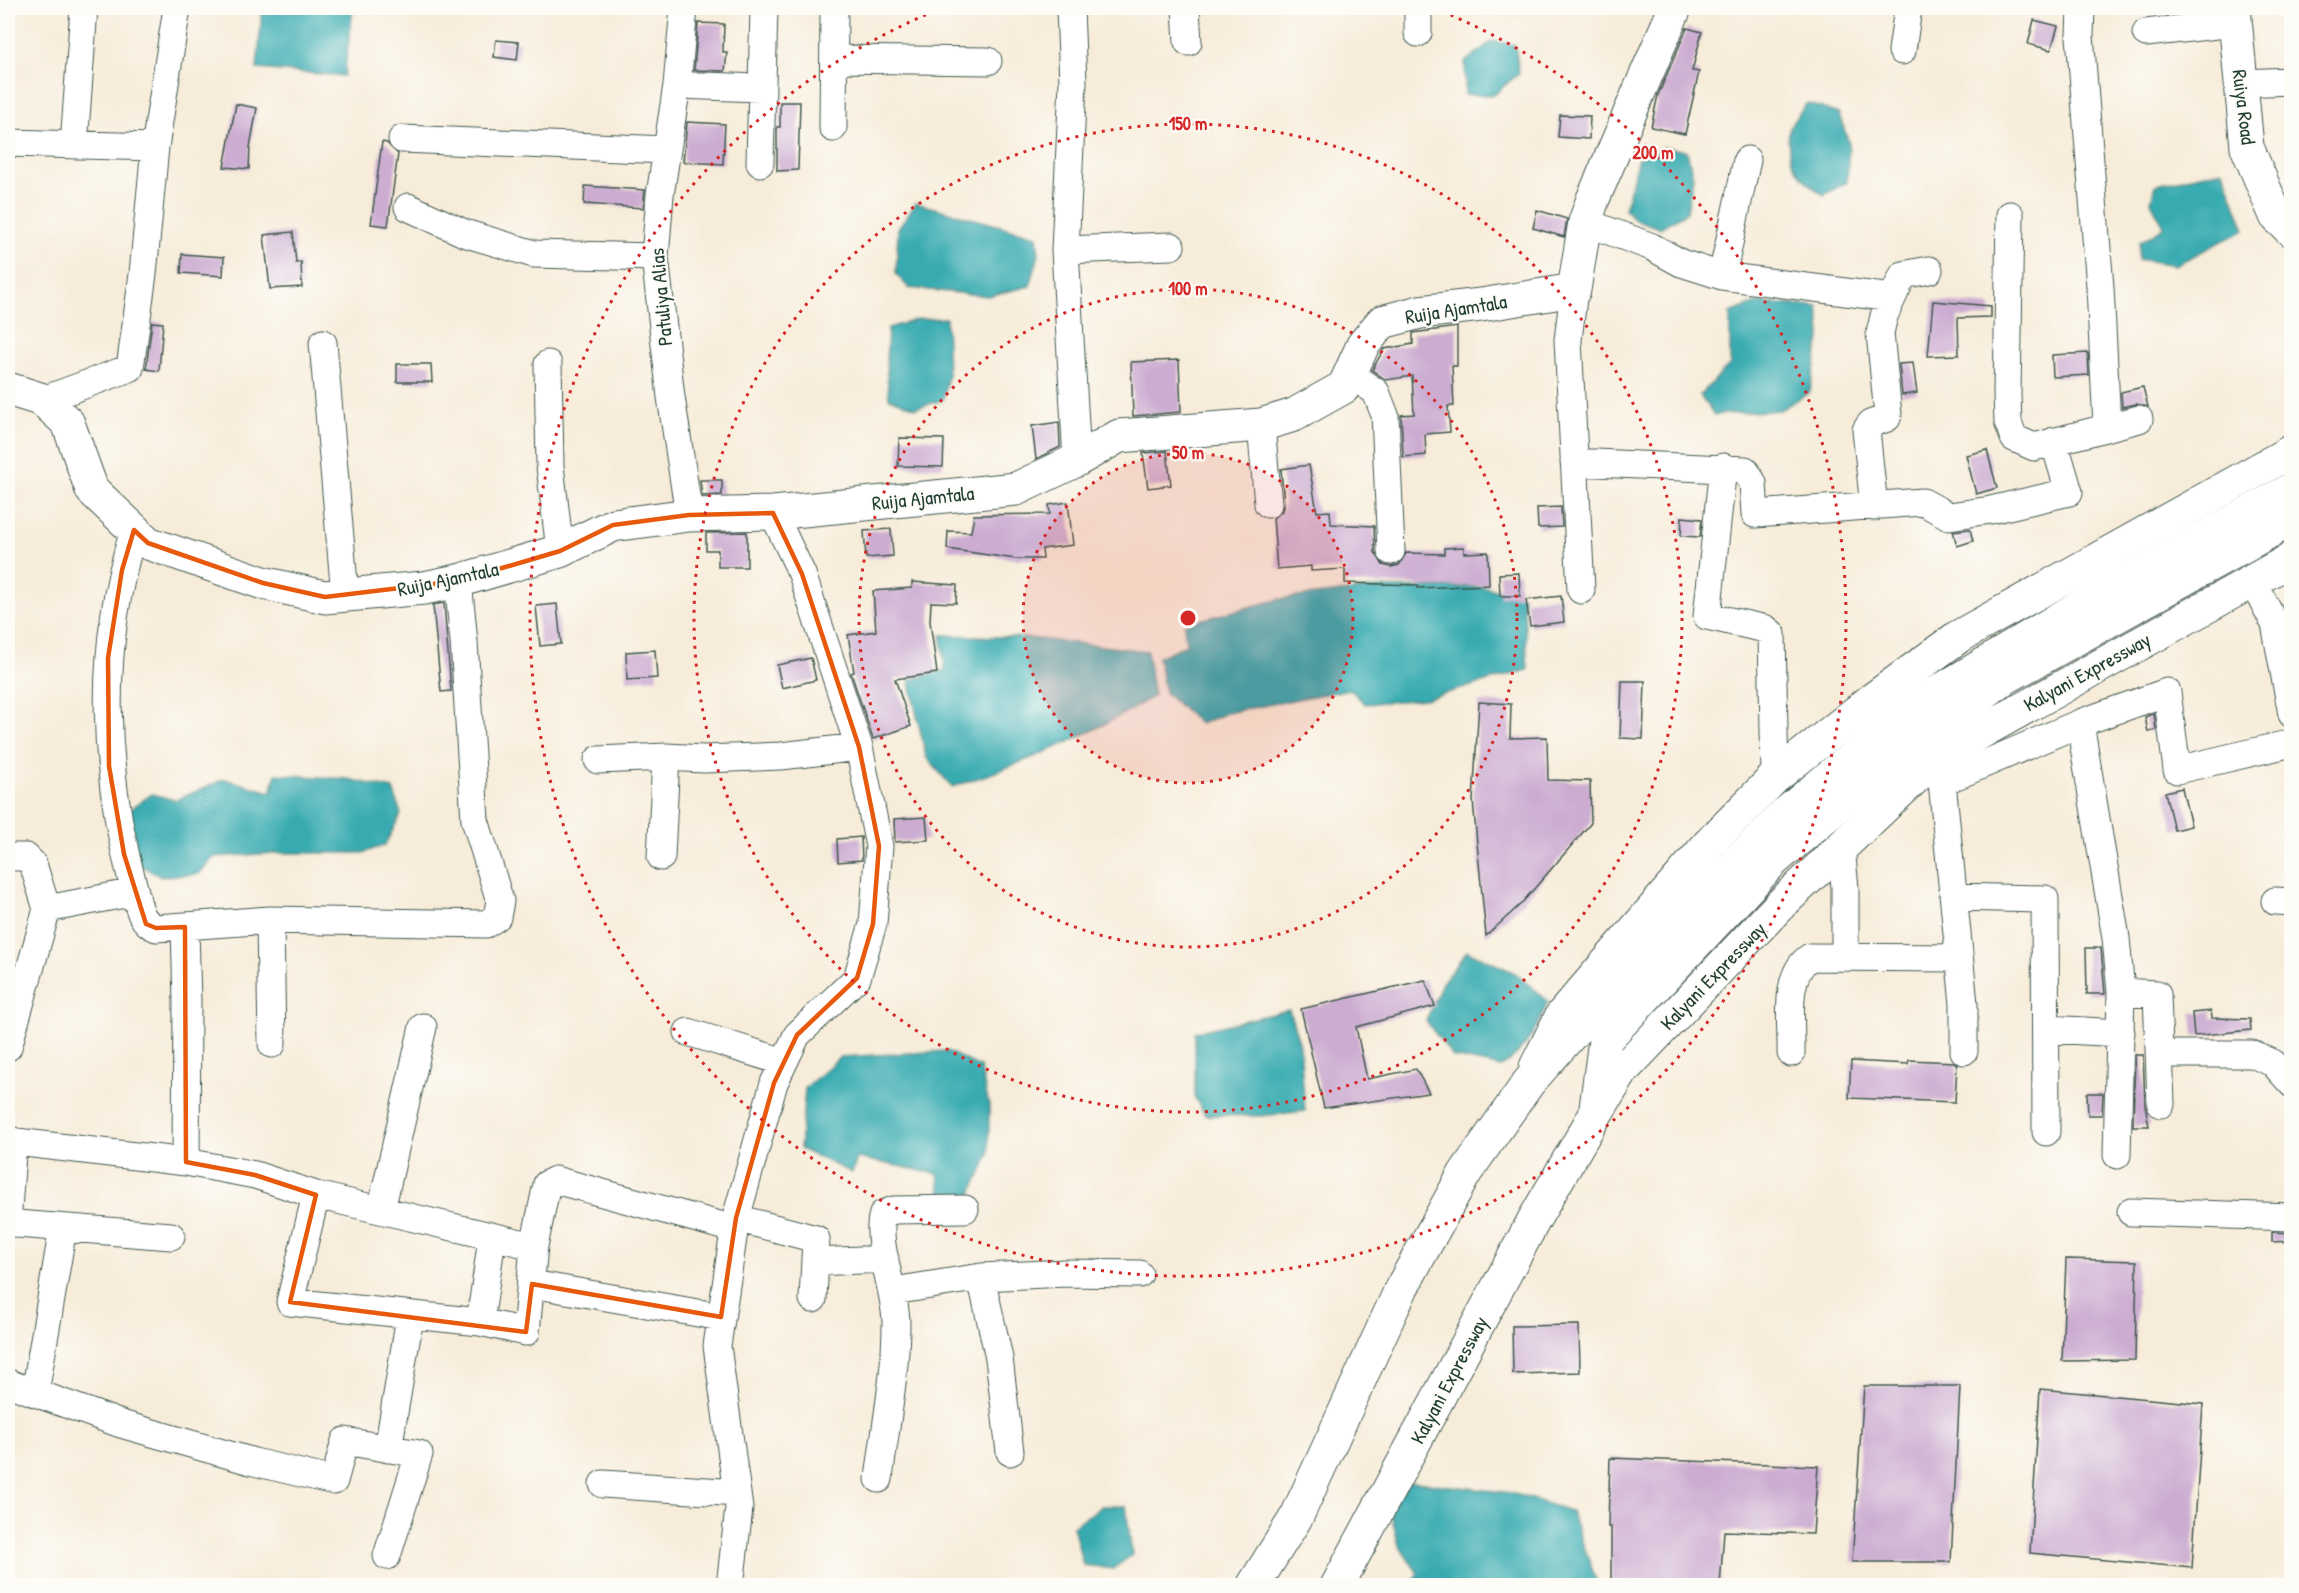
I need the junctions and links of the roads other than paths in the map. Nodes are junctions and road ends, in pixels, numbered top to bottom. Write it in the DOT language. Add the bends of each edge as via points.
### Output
graph roads {
  1 [pos="84,8"];
  2 [pos="177,8"];
  3 [pos="684,8"];
  4 [pos="764,8"];
  5 [pos="834,8"];
  6 [pos="1070,8"];
  7 [pos="1186,8"];
  8 [pos="1675,8"];
  9 [pos="1908,8"];
  10 [pos="2081,8"];
  11 [pos="2234,15"];
  12 [pos="2146,33"];
  13 [pos="1188,42"];
  14 [pos="1902,51"];
  15 [pos="834,59"];
  16 [pos="988,61"];
  17 [pos="2292,81"];
  18 [pos="2240,83"];
  19 [pos="678,85"];
  20 [pos="760,88"];
  21 [pos="833,128"];
  22 [pos="402,139"];
  23 [pos="8,143"];
  24 [pos="74,145"];
  25 [pos="155,147"];
  26 [pos="667,150"];
  27 [pos="1747,160"];
  28 [pos="760,163"];
  29 [pos="408,207"];
  30 [pos="2010,215"];
  31 [pos="1585,222"];
  32 [pos="2292,231"];
  33 [pos="1171,246"];
  34 [pos="1065,250"];
  35 [pos="655,257"];
  36 [pos="1929,270"];
  37 [pos="1722,276"];
  38 [pos="1574,290"];
  39 [pos="1892,298"];
  40 [pos="323,344"];
  41 [pos="548,364"];
  42 [pos="1350,374"];
  43 [pos="8,389"];
  44 [pos="43,400"];
  45 [pos="2139,419"];
  46 [pos="1261,425"];
  47 [pos="2107,426"];
  48 [pos="2054,441"];
  49 [pos="2292,451"];
  50 [pos="1077,460"];
  51 [pos="1574,462"];
  52 [pos="1723,467"];
  53 [pos="2292,489"];
  54 [pos="1268,504"];
  55 [pos="1874,507"];
  56 [pos="773,513"];
  57 [pos="689,515"];
  58 [pos="2292,519"];
  59 [pos="134,530"];
  60 [pos="560,551"];
  61 [pos="1391,551"];
  62 [pos="2292,559"];
  63 [pos="458,580"];
  64 [pos="2253,582"];
  65 [pos="1581,590"];
  66 [pos="345,595"];
  67 [pos="2292,714"];
  68 [pos="2080,723"];
  69 [pos="2292,743"];
  70 [pos="859,747"];
  71 [pos="666,756"];
  72 [pos="598,760"];
  73 [pos="1940,769"];
  74 [pos="1775,777"];
  75 [pos="1842,846"];
  76 [pos="8,857"];
  77 [pos="661,857"];
  78 [pos="135,892"];
  79 [pos="1954,897"];
  80 [pos="47,909"];
  81 [pos="270,920"];
  82 [pos="185,927"];
  83 [pos="1845,956"];
  84 [pos="1959,958"];
  85 [pos="2121,992"];
  86 [pos="423,1027"];
  87 [pos="2047,1029"];
  88 [pos="688,1032"];
  89 [pos="2121,1033"];
  90 [pos="272,1044"];
  91 [pos="8,1047"];
  92 [pos="1964,1051"];
  93 [pos="1791,1053"];
  94 [pos="2159,1054"];
  95 [pos="784,1062"];
  96 [pos="1529,1082"];
  97 [pos="2292,1084"];
  98 [pos="2161,1104"];
  99 [pos="1595,1116"];
  100 [pos="2046,1132"];
  101 [pos="10,1141"];
  102 [pos="2117,1155"];
  103 [pos="186,1162"];
  104 [pos="316,1195"];
  105 [pos="8,1209"];
  106 [pos="965,1209"];
  107 [pos="381,1210"];
  108 [pos="2131,1212"];
  109 [pos="8,1216"];
  110 [pos="2292,1217"];
  111 [pos="735,1224"];
  112 [pos="63,1228"];
  113 [pos="171,1236"];
  114 [pos="492,1238"];
  115 [pos="534,1246"];
  116 [pos="885,1259"];
  117 [pos="815,1262"];
  118 [pos="1139,1274"];
  119 [pos="981,1277"];
  120 [pos="532,1284"];
  121 [pos="894,1291"];
  122 [pos="813,1299"];
  123 [pos="410,1317"];
  124 [pos="721,1317"];
  125 [pos="480,1322"];
  126 [pos="8,1383"];
  127 [pos="35,1393"];
  128 [pos="388,1449"];
  129 [pos="1010,1452"];
  130 [pos="879,1479"];
  131 [pos="603,1484"];
  132 [pos="737,1493"];
  133 [pos="387,1556"];
  134 [pos="730,1586"];
  135 [pos="1253,1586"];
  136 [pos="1337,1586"];
  1 -- 24 [label="street"];
  2 -- 25 [label="street"];
  3 -- 19 [label="street, Patuliya Alias"];
  4 -- 20 [label="street"];
  5 -- 15 [label="street"];
  6 -- 34 [label="street" via="1073,83"];
  7 -- 13 [label="street"];
  8 -- 31 [label="main road"];
  9 -- 14 [label="street"];
  10 -- 47 [label="street"];
  11 -- 12 [label="street"];
  11 -- 18 [label="main road, Ruiya Road"];
  15 -- 16 [label="street"];
  15 -- 21 [label="street"];
  17 -- 18 [label="street"];
  18 -- 32 [label="main road, Ruiya Road" via="2247,147 2276,216"];
  19 -- 20 [label="street"];
  19 -- 26 [label="street, Patuliya Alias"];
  20 -- 28 [label="street"];
  22 -- 26 [label="street"];
  23 -- 24 [label="street"];
  24 -- 25 [label="street"];
  25 -- 44 [label="street" via="130,368"];
  26 -- 35 [label="street, Patuliya Alias"];
  27 -- 37 [label="street"];
  29 -- 35 [label="street" via="464,233 534,254"];
  30 -- 48 [label="street" via="2008,422 2014,438 2034,447"];
  31 -- 37 [label="street"];
  31 -- 38 [label="main road"];
  33 -- 34 [label="street"];
  34 -- 50 [label="street"];
  35 -- 57 [label="street, Patuliya Alias"];
  36 -- 39 [label="street" via="1903,275"];
  37 -- 39 [label="street"];
  38 -- 42 [label="main road, Ruija Ajamtala" via="1420,312 1382,322 1363,345"];
  38 -- 51 [label="street" via="1568,340"];
  39 -- 55 [label="street" via="1880,333 1888,414 1866,430"];
  40 -- 66 [label="street"];
  41 -- 60 [label="street" via="550,466"];
  42 -- 46 [label="main road, Ruija Ajamtala" via="1344,387 1294,415"];
  42 -- 61 [label="street" via="1376,392 1385,415"];
  43 -- 44 [label="main road, Ruija Ajamtala"];
  44 -- 59 [label="main road, Ruija Ajamtala" via="68,423 93,490"];
  45 -- 47 [label="street"];
  46 -- 50 [label="main road, Ruija Ajamtala" via="1119,436"];
  46 -- 54 [label="street"];
  47 -- 48 [label="street"];
  48 -- 55 [label="street" via="2069,492 1949,516 1923,502"];
  49 -- 74 [label="main road" via="1958,637"];
  50 -- 56 [label="main road, Ruija Ajamtala" via="1016,489"];
  51 -- 52 [label="street"];
  51 -- 65 [label="street"];
  52 -- 55 [label="street" via="1745,470 1750,475 1755,514"];
  52 -- 74 [label="street" via="1707,616 1766,629 1772,634"];
  53 -- 96 [label="main road" via="2092,598 1910,710 1785,814 1614,986"];
  56 -- 57 [label="main road, Ruija Ajamtala"];
  56 -- 70 [label="street" via="802,574"];
  57 -- 60 [label="main road, Ruija Ajamtala" via="613,525"];
  58 -- 99 [label="main road, Kalyani Expressway" via="2003,679 1890,761 1773,861 1605,1040"];
  59 -- 66 [label="main road, Ruija Ajamtala" via="148,543 263,583 326,597"];
  59 -- 78 [label="street" via="122,570 108,658 109,766 124,854"];
  60 -- 63 [label="main road, Ruija Ajamtala"];
  62 -- 64 [label="main road, Kalyani Expressway"];
  63 -- 66 [label="main road, Ruija Ajamtala" via="424,588"];
  63 -- 81 [label="street" via="475,820 500,902 497,917 474,925"];
  64 -- 67 [label="street" via="2274,624"];
  64 -- 73 [label="main road, Kalyani Expressway"];
  68 -- 69 [label="street" via="2167,692 2177,770"];
  68 -- 73 [label="street"];
  68 -- 85 [label="street" via="2116,938"];
  70 -- 71 [label="street" via="781,756"];
  70 -- 95 [label="street" via="879,846 873,924 858,978 797,1035"];
  71 -- 72 [label="street"];
  71 -- 77 [label="street"];
  73 -- 75 [label="main road, Kalyani Expressway"];
  73 -- 79 [label="street"];
  74 -- 96 [label="main road" via="1708,844 1562,1015"];
  75 -- 83 [label="street"];
  75 -- 99 [label="main road, Kalyani Expressway" via="1779,906 1622,1071"];
  76 -- 80 [label="street" via="26,857 33,864"];
  78 -- 80 [label="street"];
  78 -- 82 [label="street" via="146,924 156,928"];
  79 -- 84 [label="street"];
  79 -- 87 [label="street" via="2044,899"];
  80 -- 91 [label="street"];
  81 -- 82 [label="street"];
  81 -- 90 [label="street"];
  82 -- 103 [label="street"];
  83 -- 84 [label="street"];
  83 -- 93 [label="street" via="1810,957 1793,978"];
  84 -- 92 [label="street"];
  85 -- 89 [label="street"];
  85 -- 94 [label="street" via="2157,994"];
  86 -- 107 [label="street"];
  87 -- 89 [label="street"];
  87 -- 100 [label="street"];
  88 -- 95 [label="street"];
  89 -- 102 [label="street"];
  94 -- 97 [label="street" via="2252,1054 2273,1063"];
  94 -- 98 [label="street"];
  95 -- 111 [label="street" via="774,1083"];
  96 -- 135 [label="main road" via="1465,1173 1408,1277 1297,1516"];
  99 -- 136 [label="main road, Kalyani Expressway" via="1535,1218"];
  101 -- 103 [label="street"];
  101 -- 105 [label="street"];
  103 -- 104 [label="street" via="255,1175"];
  104 -- 107 [label="street"];
  104 -- 123 [label="street" via="290,1302"];
  106 -- 116 [label="street" via="887,1211 881,1227"];
  107 -- 114 [label="street"];
  108 -- 110 [label="street"];
  109 -- 112 [label="street" via="17,1224"];
  111 -- 115 [label="street" via="555,1180 547,1185"];
  111 -- 117 [label="street" via="816,1239"];
  111 -- 124 [label="street"];
  112 -- 113 [label="street"];
  112 -- 127 [label="street"];
  114 -- 115 [label="street"];
  114 -- 125 [label="street"];
  115 -- 120 [label="street"];
  116 -- 117 [label="street"];
  116 -- 121 [label="street"];
  117 -- 122 [label="street"];
  118 -- 119 [label="street"];
  119 -- 121 [label="street"];
  119 -- 129 [label="street" via="999,1358"];
  120 -- 124 [label="street"];
  120 -- 125 [label="street" via="526,1332"];
  121 -- 130 [label="street" via="895,1333"];
  123 -- 125 [label="street"];
  123 -- 128 [label="street"];
  124 -- 132 [label="street" via="717,1346"];
  126 -- 127 [label="street"];
  127 -- 128 [label="street" via="121,1425 334,1481 345,1441"];
  128 -- 133 [label="street" via="419,1454"];
  131 -- 132 [label="street"];
  132 -- 134 [label="street" via="739,1508"];
}
